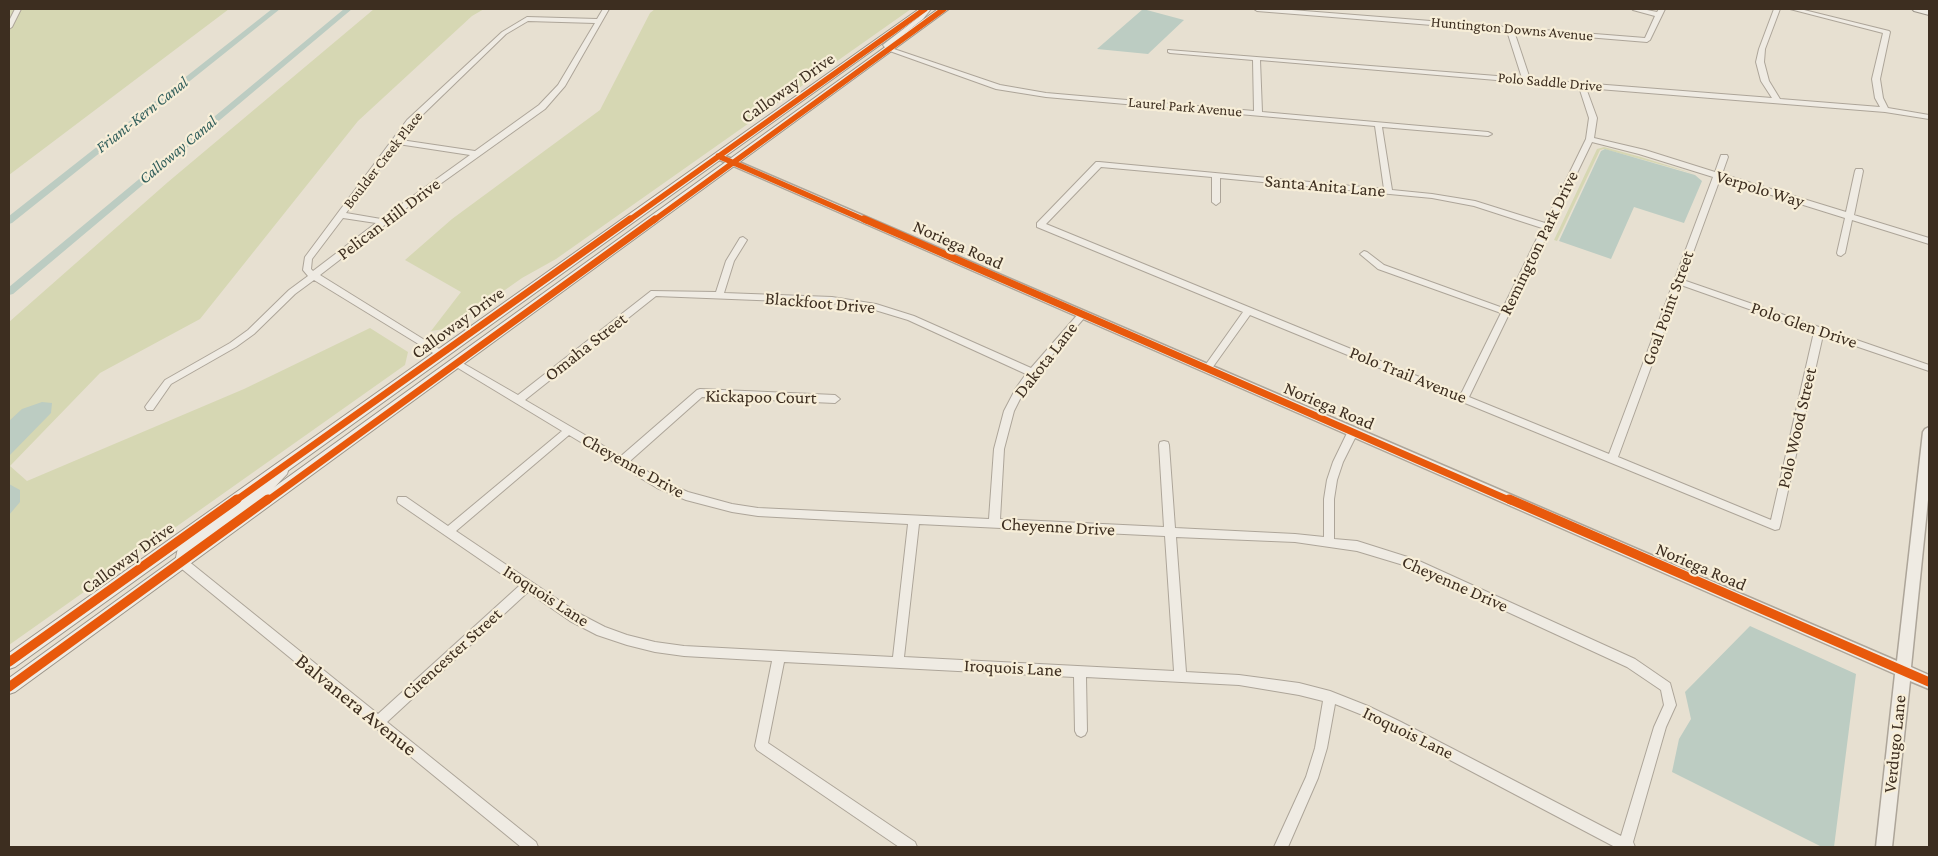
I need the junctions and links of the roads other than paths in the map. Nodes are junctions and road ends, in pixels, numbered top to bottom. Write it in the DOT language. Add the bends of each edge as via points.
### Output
graph roads {
  1 [pos="18,9"];
  2 [pos="606,9"];
  3 [pos="926,9"];
  4 [pos="944,9"];
  5 [pos="1257,9"];
  6 [pos="1635,9"];
  7 [pos="1777,9"];
  8 [pos="1793,9"];
  9 [pos="1917,9"];
  10 [pos="1277,10"];
  11 [pos="1661,12"];
  12 [pos="1929,12"];
  13 [pos="599,22"];
  14 [pos="9,27"];
  15 [pos="1510,29"];
  16 [pos="889,49"];
  17 [pos="1170,51"];
  18 [pos="1256,58"];
  19 [pos="1527,80"];
  20 [pos="1582,85"];
  21 [pos="1777,101"];
  22 [pos="1885,110"];
  23 [pos="1258,114"];
  24 [pos="1929,117"];
  25 [pos="1378,124"];
  26 [pos="1488,134"];
  27 [pos="1590,139"];
  28 [pos="395,141"];
  29 [pos="477,154"];
  30 [pos="718,156"];
  31 [pos="1724,157"];
  32 [pos="733,163"];
  33 [pos="1859,171"];
  34 [pos="1216,175"];
  35 [pos="1717,175"];
  36 [pos="1388,192"];
  37 [pos="1216,202"];
  38 [pos="340,215"];
  39 [pos="1849,216"];
  40 [pos="383,222"];
  41 [pos="1040,225"];
  42 [pos="1548,227"];
  43 [pos="743,240"];
  44 [pos="1929,241"];
  45 [pos="1841,253"];
  46 [pos="1364,254"];
  47 [pos="313,276"];
  48 [pos="544,281"];
  49 [pos="1678,281"];
  50 [pos="654,293"];
  51 [pos="720,296"];
  52 [pos="1249,310"];
  53 [pos="1506,312"];
  54 [pos="1082,315"];
  55 [pos="1819,330"];
  56 [pos="441,354"];
  57 [pos="456,363"];
  58 [pos="1929,368"];
  59 [pos="1207,369"];
  60 [pos="1032,372"];
  61 [pos="1464,398"];
  62 [pos="835,399"];
  63 [pos="518,400"];
  64 [pos="150,407"];
  65 [pos="569,430"];
  66 [pos="1353,432"];
  67 [pos="1929,432"];
  68 [pos="348,441"];
  69 [pos="1164,445"];
  70 [pos="299,455"];
  71 [pos="1612,459"];
  72 [pos="622,462"];
  73 [pos="402,500"];
  74 [pos="914,520"];
  75 [pos="994,524"];
  76 [pos="1775,526"];
  77 [pos="448,532"];
  78 [pos="1169,532"];
  79 [pos="1330,541"];
  80 [pos="181,562"];
  81 [pos="527,586"];
  82 [pos="779,656"];
  83 [pos="9,662"];
  84 [pos="898,662"];
  85 [pos="1903,671"];
  86 [pos="1080,672"];
  87 [pos="1180,677"];
  88 [pos="1929,682"];
  89 [pos="9,687"];
  90 [pos="1330,697"];
  91 [pos="378,722"];
  92 [pos="1081,731"];
  93 [pos="1627,846"];
  94 [pos="531,847"];
  95 [pos="910,847"];
  96 [pos="1281,847"];
  97 [pos="1884,847"];
  1 -- 14 [label="street"];
  2 -- 13 [label="street, Pelican Hill Drive"];
  3 -- 16 [label="street" via="921,18 886,45"];
  3 -- 30 [label="main road, Calloway Drive"];
  4 -- 16 [label="main road, Calloway Drive"];
  5 -- 10 [label="street, Huntington Downs Avenue"];
  6 -- 11 [label="street"];
  7 -- 21 [label="street" via="1760,62 1765,80"];
  8 -- 22 [label="street" via="1887,32 1876,79"];
  9 -- 12 [label="main road"];
  10 -- 15 [label="street, Huntington Downs Avenue"];
  11 -- 15 [label="street, Huntington Downs Avenue" via="1648,40"];
  13 -- 28 [label="street, Boulder Creek Place" via="527,19 491,44 410,122"];
  13 -- 29 [label="street, Pelican Hill Drive" via="551,98"];
  15 -- 19 [label="street"];
  16 -- 23 [label="street, Laurel Park Avenue" via="1018,91"];
  16 -- 32 [label="main road, Calloway Drive"];
  17 -- 18 [label="street, Polo Saddle Drive"];
  18 -- 19 [label="street, Polo Saddle Drive"];
  18 -- 23 [label="street"];
  19 -- 20 [label="street, Polo Saddle Drive"];
  20 -- 21 [label="street, Polo Saddle Drive"];
  20 -- 27 [label="street, Remington Park Drive" via="1593,118"];
  21 -- 22 [label="street, Polo Saddle Drive"];
  22 -- 24 [label="street, Polo Saddle Drive"];
  23 -- 25 [label="street, Laurel Park Avenue"];
  25 -- 26 [label="street, Laurel Park Avenue"];
  25 -- 36 [label="street"];
  27 -- 35 [label="street, Verpolo Way"];
  27 -- 42 [label="street, Remington Park Drive"];
  28 -- 29 [label="street"];
  28 -- 38 [label="street, Boulder Creek Place"];
  29 -- 40 [label="street, Pelican Hill Drive"];
  30 -- 32 [label="street, Noriega Road"];
  30 -- 48 [label="main road, Calloway Drive"];
  31 -- 35 [label="street, Goal Point Street"];
  32 -- 54 [label="street, Noriega Road"];
  32 -- 57 [label="main road, Calloway Drive"];
  33 -- 39 [label="street"];
  34 -- 36 [label="street, Santa Anita Lane"];
  34 -- 37 [label="street"];
  34 -- 41 [label="street, Santa Anita Lane" via="1099,164"];
  35 -- 39 [label="street, Verpolo Way"];
  35 -- 49 [label="street, Goal Point Street"];
  36 -- 42 [label="street, Santa Anita Lane" via="1476,204"];
  38 -- 40 [label="street"];
  38 -- 47 [label="street, Boulder Creek Place" via="308,259 307,270"];
  39 -- 44 [label="street, Verpolo Way"];
  39 -- 45 [label="street"];
  40 -- 47 [label="street, Pelican Hill Drive"];
  41 -- 52 [label="street, Polo Trail Avenue"];
  42 -- 53 [label="street, Remington Park Drive"];
  43 -- 51 [label="street" via="730,261"];
  46 -- 53 [label="street" via="1381,267"];
  47 -- 56 [label="street"];
  47 -- 64 [label="street, Pelican Hill Drive" via="251,332 168,382"];
  48 -- 56 [label="main road, Calloway Drive"];
  48 -- 57 [label="main road" via="522,305 461,349"];
  49 -- 55 [label="street, Polo Glen Drive"];
  49 -- 71 [label="street, Goal Point Street"];
  50 -- 51 [label="street, Blackfoot Drive"];
  50 -- 63 [label="street, Omaha Street"];
  51 -- 60 [label="street, Blackfoot Drive" via="832,300 876,307 911,318"];
  52 -- 59 [label="street"];
  52 -- 61 [label="street, Polo Trail Avenue"];
  53 -- 61 [label="street, Remington Park Drive"];
  54 -- 59 [label="street, Noriega Road"];
  54 -- 60 [label="street, Dakota Lane"];
  55 -- 58 [label="street, Polo Glen Drive"];
  55 -- 76 [label="street, Polo Wood Street"];
  56 -- 68 [label="main road" via="434,370 366,420"];
  56 -- 70 [label="main road, Calloway Drive"];
  57 -- 63 [label="street, Cheyenne Drive"];
  57 -- 68 [label="main road, Calloway Drive"];
  59 -- 66 [label="street, Noriega Road"];
  60 -- 75 [label="street, Dakota Lane" via="1019,391 1002,430"];
  61 -- 71 [label="street, Polo Trail Avenue"];
  62 -- 72 [label="street, Kickapoo Court" via="700,393"];
  63 -- 65 [label="street, Cheyenne Drive"];
  65 -- 72 [label="street, Cheyenne Drive"];
  65 -- 77 [label="street"];
  66 -- 79 [label="street" via="1332,480"];
  66 -- 85 [label="street, Noriega Road"];
  67 -- 85 [label="street, Verdugo Lane"];
  68 -- 80 [label="main road, Calloway Drive"];
  69 -- 78 [label="street"];
  70 -- 80 [label="street" via="265,490 196,539 182,552"];
  70 -- 83 [label="main road, Calloway Drive"];
  71 -- 76 [label="street, Polo Trail Avenue"];
  72 -- 74 [label="street, Cheyenne Drive" via="686,496 732,508"];
  73 -- 77 [label="street, Iroquois Lane"];
  74 -- 75 [label="street, Cheyenne Drive"];
  74 -- 84 [label="street"];
  75 -- 78 [label="street, Cheyenne Drive"];
  77 -- 81 [label="street, Iroquois Lane"];
  78 -- 79 [label="street, Cheyenne Drive"];
  78 -- 87 [label="street"];
  79 -- 93 [label="street, Cheyenne Drive" via="1385,554 1433,572 1631,663 1666,687 1670,705 1660,727"];
  80 -- 89 [label="main road, Calloway Drive"];
  80 -- 91 [label="street, Balvanera Avenue"];
  81 -- 82 [label="street, Iroquois Lane" via="574,617 627,640 684,651"];
  81 -- 91 [label="street, Cirencester Street"];
  82 -- 84 [label="street, Iroquois Lane"];
  82 -- 95 [label="street" via="761,746"];
  84 -- 86 [label="street, Iroquois Lane"];
  85 -- 88 [label="street, Noriega Road"];
  85 -- 97 [label="street, Verdugo Lane"];
  86 -- 87 [label="street, Iroquois Lane"];
  86 -- 92 [label="street"];
  87 -- 90 [label="street, Iroquois Lane" via="1269,683"];
  90 -- 93 [label="street, Iroquois Lane" via="1397,726"];
  90 -- 96 [label="street" via="1312,778"];
  91 -- 94 [label="street, Balvanera Avenue"];
}
